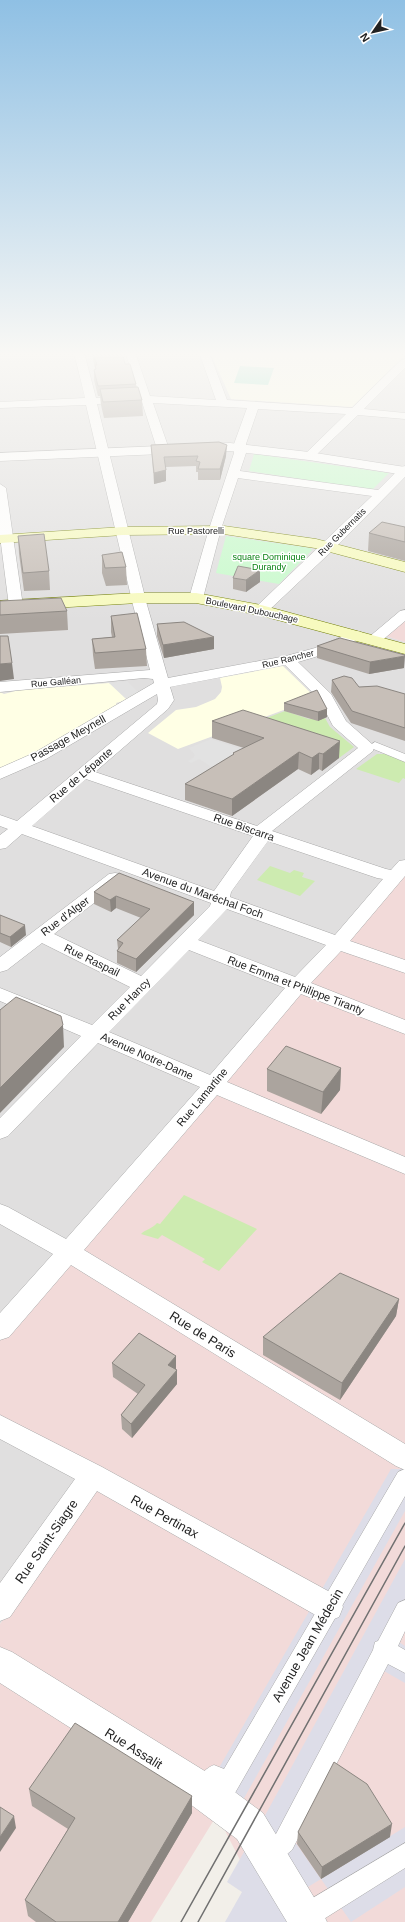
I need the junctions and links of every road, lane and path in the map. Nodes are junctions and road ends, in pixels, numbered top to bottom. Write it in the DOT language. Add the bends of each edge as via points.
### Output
graph roads {
  1 [pos="102,442"];
  2 [pos="161,442"];
  3 [pos="242,442"];
  4 [pos="324,442"];
  5 [pos="240,448"];
  6 [pos="163,449"];
  7 [pos="104,452"];
  8 [pos="309,456"];
  9 [pos="0,457"];
  10 [pos="405,471"];
  11 [pos="233,474"];
  12 [pos="0,488"];
  13 [pos="381,494"];
  14 [pos="215,529"];
  15 [pos="123,532"];
  16 [pos="3,538"];
  17 [pos="328,547"];
  18 [pos="405,567"];
  19 [pos="138,598"];
  20 [pos="196,598"];
  21 [pos="8,606"];
  22 [pos="261,610"];
  23 [pos="405,614"];
  24 [pos="356,635"];
  25 [pos="374,640"];
  26 [pos="405,649"];
  27 [pos="288,660"];
  28 [pos="159,674"];
  29 [pos="0,687"];
  30 [pos="405,749"];
  31 [pos="405,758"];
  32 [pos="83,773"];
  33 [pos="0,774"];
  34 [pos="0,820"];
  35 [pos="20,827"];
  36 [pos="262,833"];
  37 [pos="0,844"];
  38 [pos="129,867"];
  39 [pos="402,874"];
  40 [pos="220,899"];
  41 [pos="40,935"];
  42 [pos="186,942"];
  43 [pos="339,942"];
  44 [pos="0,966"];
  45 [pos="405,967"];
  46 [pos="143,985"];
  47 [pos="298,985"];
  48 [pos="0,994"];
  49 [pos="405,1027"];
  50 [pos="95,1033"];
  51 [pos="213,1085"];
  52 [pos="0,1131"];
  53 [pos="405,1166"];
  54 [pos="0,1213"];
  55 [pos="69,1252"];
  56 [pos="0,1330"];
  57 [pos="0,1426"];
  58 [pos="405,1458"];
  59 [pos="93,1475"];
  60 [pos="405,1478"];
  61 [pos="0,1607"];
  62 [pos="328,1607"];
  63 [pos="405,1610"];
  64 [pos="384,1649"];
  65 [pos="405,1662"];
  66 [pos="0,1664"];
  67 [pos="203,1791"];
  68 [pos="264,1848"];
  69 [pos="405,1855"];
  70 [pos="307,1920"];
  1 -- 7 [label="street"];
  2 -- 6 [label="street"];
  3 -- 5 [label="street"];
  4 -- 8 [label="street"];
  5 -- 6 [label="street"];
  5 -- 8 [label="street"];
  5 -- 11 [label="street"];
  6 -- 7 [label="street"];
  7 -- 9 [label="street"];
  7 -- 15 [label="street"];
  8 -- 10 [label="street"];
  10 -- 13 [label="street, Rue Gubernatis"];
  11 -- 13 [label="street"];
  11 -- 14 [label="street"];
  12 -- 16 [label="street"];
  13 -- 17 [label="street, Rue Gubernatis"];
  14 -- 15 [label="main road, Rue Pastorelli"];
  14 -- 17 [label="main road, Rue Pastorelli"];
  14 -- 20 [label="street"];
  15 -- 16 [label="main road, Rue Pastorelli"];
  15 -- 19 [label="street"];
  16 -- 21 [label="street"];
  17 -- 18 [label="main road, Rue Pastorelli"];
  17 -- 22 [label="street, Rue Gubernatis"];
  19 -- 20 [label="main road, Boulevard Dubouchage"];
  19 -- 21 [label="main road, Boulevard Dubouchage"];
  19 -- 28 [label="street"];
  20 -- 22 [label="main road, Boulevard Dubouchage"];
  22 -- 24 [label="main road, Boulevard Dubouchage"];
  23 -- 25 [label="street"];
  24 -- 25 [label="main road, Boulevard Dubouchage"];
  24 -- 27 [label="street, Rue Rancher"];
  25 -- 26 [label="main road, Boulevard Dubouchage"];
  27 -- 28 [label="street, Rue Rancher" via="218,674"];
  27 -- 36 [label="street, Rue Hancy" via="326,697 339,723 366,747 365,751 265,827"];
  28 -- 29 [label="street, Rue Galléan"];
  28 -- 32 [label="street, Rue de Lépante" via="166,700 163,706"];
  28 -- 33 [label="street, Passage Meynell" via="135,700 40,756"];
  30 -- 31 [label="street" via="381,744 375,746"];
  32 -- 35 [label="street, Rue de Lépante"];
  32 -- 36 [label="street, Rue Biscarra"];
  34 -- 35 [label="street, Avenue du Maréchal Foch"];
  35 -- 37 [label="street, Rue de Lépante"];
  35 -- 38 [label="street, Avenue du Maréchal Foch"];
  36 -- 39 [label="street, Rue Biscarra" via="383,874"];
  36 -- 40 [label="street, Rue Hancy" via="260,840 222,892"];
  38 -- 40 [label="street, Avenue du Maréchal Foch"];
  38 -- 41 [label="street, Rue d'Alger"];
  39 -- 43 [label="street, Rue Lamartine"];
  40 -- 42 [label="street, Rue Hancy" via="219,908"];
  40 -- 43 [label="street, Avenue du Maréchal Foch"];
  41 -- 44 [label="street, Rue d'Alger"];
  41 -- 46 [label="street, Rue Raspail"];
  42 -- 46 [label="street, Rue Hancy"];
  42 -- 47 [label="street, Rue Emma et Philippe Tiranty"];
  43 -- 45 [label="street, Avenue du Maréchal Foch"];
  43 -- 47 [label="street, Rue Lamartine"];
  46 -- 50 [label="street, Rue Hancy"];
  47 -- 49 [label="street, Rue Emma et Philippe Tiranty"];
  47 -- 51 [label="street, Rue Lamartine"];
  48 -- 50 [label="street, Avenue Notre-Dame"];
  50 -- 51 [label="street, Avenue Notre-Dame"];
  50 -- 52 [label="street, Rue Hancy"];
  51 -- 53 [label="street, Avenue Notre-Dame"];
  51 -- 55 [label="street, Rue Lamartine"];
  54 -- 55 [label="street, Rue de Paris"];
  55 -- 56 [label="street, Rue Lamartine"];
  55 -- 58 [label="street, Rue de Paris"];
  57 -- 59 [label="street, Rue Pertinax"];
  59 -- 61 [label="street, Rue Saint-Siagre"];
  59 -- 62 [label="street, Rue Pertinax"];
  60 -- 62 [label="street, Avenue Jean Médecin"];
  62 -- 67 [label="street, Avenue Jean Médecin" via="227,1785 214,1776"];
  63 -- 64 [label="street"];
  64 -- 65 [label="street"];
  64 -- 68 [label="street" via="284,1842"];
  66 -- 67 [label="street, Rue Assalit"];
  67 -- 68 [label="street, Rue Assalit" via="250,1826"];
  68 -- 70 [label="street, Rue Assalit"];
  69 -- 70 [label="street"];
}
